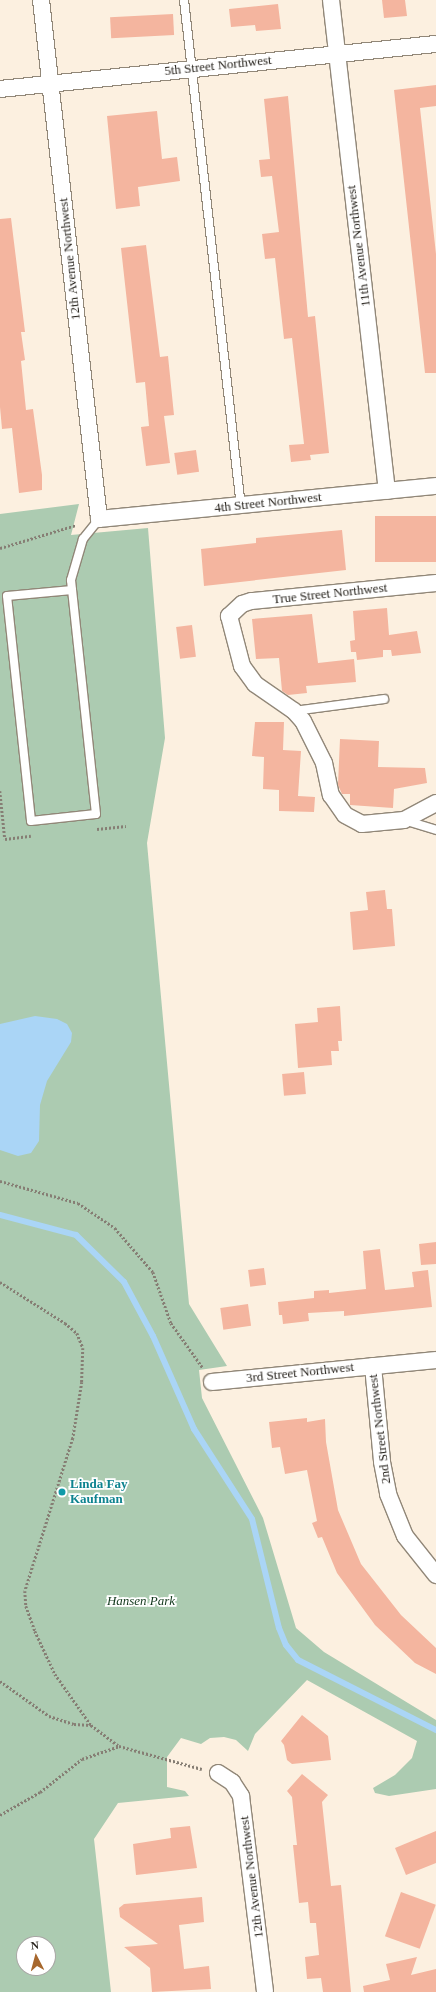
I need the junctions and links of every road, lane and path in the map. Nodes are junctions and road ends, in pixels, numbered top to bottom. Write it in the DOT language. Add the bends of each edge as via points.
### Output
graph roads {
  1 [pos="41,0"];
  2 [pos="184,0"];
  3 [pos="330,0"];
  4 [pos="436,44"];
  5 [pos="337,54"];
  6 [pos="191,69"];
  7 [pos="51,84"];
  8 [pos="0,89"];
  9 [pos="436,486"];
  10 [pos="387,491"];
  11 [pos="241,506"];
  12 [pos="99,519"];
  13 [pos="0,548"];
  14 [pos="436,583"];
  15 [pos="72,590"];
  16 [pos="384,699"];
  17 [pos="294,711"];
  18 [pos="436,803"];
  19 [pos="404,820"];
  20 [pos="436,830"];
  21 [pos="0,1181"];
  22 [pos="0,1282"];
  23 [pos="436,1360"];
  24 [pos="373,1366"];
  25 [pos="212,1382"];
  26 [pos="436,1575"];
  27 [pos="0,1681"];
  28 [pos="91,1725"];
  29 [pos="119,1746"];
  30 [pos="218,1773"];
  31 [pos="0,1816"];
  32 [pos="265,1992"];
  1 -- 7 [label="street, 12th Avenue Northwest"];
  2 -- 6 [label="lane"];
  3 -- 5 [label="street, 11th Avenue Northwest"];
  4 -- 5 [label="street, 5th Street Northwest"];
  5 -- 6 [label="street, 5th Street Northwest"];
  5 -- 10 [label="street, 11th Avenue Northwest"];
  6 -- 7 [label="street, 5th Street Northwest"];
  6 -- 11 [label="lane"];
  7 -- 8 [label="street, 5th Street Northwest"];
  7 -- 12 [label="street, 12th Avenue Northwest"];
  9 -- 10 [label="street, 4th Street Northwest"];
  10 -- 11 [label="street, 4th Street Northwest"];
  11 -- 12 [label="street, 4th Street Northwest"];
  12 -- 13 [label="path"];
  12 -- 15 [label="lane" via="83,539 71,580"];
  14 -- 17 [label="street, True Street Northwest" via="242,604 229,616 242,666 254,684"];
  15 -- 15 [label="lane" via="7,596 31,821 96,814"];
  16 -- 17 [label="lane"];
  17 -- 19 [label="street" via="303,721 324,763 331,795 345,815 362,824"];
  18 -- 19 [label="street"];
  19 -- 20 [label="lane"];
  21 -- 25 [label="path" via="78,1203 115,1228 153,1272 171,1324"];
  22 -- 28 [label="path" via="65,1323 77,1333 83,1348 82,1382 73,1438 25,1591 26,1606 46,1658"];
  23 -- 24 [label="street, 3rd Street Northwest"];
  24 -- 25 [label="street, 3rd Street Northwest"];
  24 -- 26 [label="street, 2nd Street Northwest" via="382,1462 388,1494 405,1536"];
  27 -- 28 [label="path" via="49,1716 74,1724"];
  28 -- 29 [label="path"];
  29 -- 30 [label="path"];
  29 -- 31 [label="path" via="82,1759 40,1792"];
  30 -- 32 [label="street, 12th Avenue Northwest" via="232,1782 242,1796"];
}
